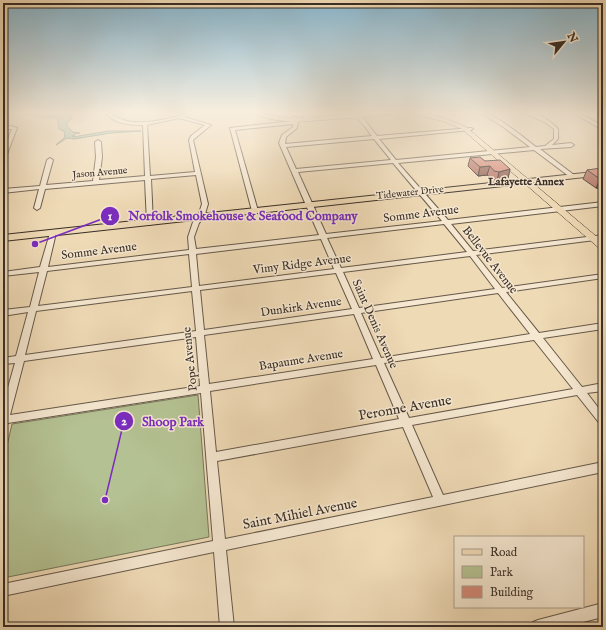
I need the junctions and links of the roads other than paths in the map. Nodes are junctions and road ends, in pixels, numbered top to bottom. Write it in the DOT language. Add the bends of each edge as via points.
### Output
graph roads {
  1 [pos="9,142"];
  2 [pos="98,142"];
  3 [pos="146,142"];
  4 [pos="193,142"];
  5 [pos="236,142"];
  6 [pos="282,142"];
  7 [pos="325,142"];
  8 [pos="379,142"];
  9 [pos="483,142"];
  10 [pos="527,142"];
  11 [pos="552,142"];
  12 [pos="571,145"];
  13 [pos="283,146"];
  14 [pos="547,147"];
  15 [pos="535,148"];
  16 [pos="494,152"];
  17 [pos="3,157"];
  18 [pos="50,160"];
  19 [pos="395,162"];
  20 [pos="294,171"];
  21 [pos="199,173"];
  22 [pos="603,173"];
  23 [pos="572,176"];
  24 [pos="148,178"];
  25 [pos="526,181"];
  26 [pos="96,183"];
  27 [pos="43,188"];
  28 [pos="3,191"];
  29 [pos="420,192"];
  30 [pos="603,204"];
  31 [pos="309,205"];
  32 [pos="37,208"];
  33 [pos="558,209"];
  34 [pos="255,211"];
  35 [pos="201,217"];
  36 [pos="446,222"];
  37 [pos="150,223"];
  38 [pos="53,233"];
  39 [pos="323,236"];
  40 [pos="603,237"];
  41 [pos="3,238"];
  42 [pos="592,238"];
  43 [pos="603,247"];
  44 [pos="193,252"];
  45 [pos="471,253"];
  46 [pos="44,269"];
  47 [pos="338,271"];
  48 [pos="3,274"];
  49 [pos="603,276"];
  50 [pos="196,288"];
  51 [pos="500,291"];
  52 [pos="33,309"];
  53 [pos="357,311"];
  54 [pos="3,313"];
  55 [pos="603,326"];
  56 [pos="200,334"];
  57 [pos="536,336"];
  58 [pos="20,358"];
  59 [pos="379,360"];
  60 [pos="3,361"];
  61 [pos="603,387"];
  62 [pos="205,388"];
  63 [pos="580,391"];
  64 [pos="3,421"];
  65 [pos="603,421"];
  66 [pos="406,422"];
  67 [pos="212,457"];
  68 [pos="603,467"];
  69 [pos="440,500"];
  70 [pos="220,546"];
  71 [pos="3,590"];
  72 [pos="603,610"];
  73 [pos="227,627"];
  74 [pos="538,627"];
  1 -- 17 [label="street"];
  2 -- 26 [label="street"];
  3 -- 24 [label="street"];
  4 -- 21 [label="street, Pope Avenue"];
  5 -- 34 [label="street"];
  6 -- 13 [label="street"];
  7 -- 13 [label="street"];
  8 -- 19 [label="street, Bellevue Avenue"];
  9 -- 16 [label="main road"];
  10 -- 15 [label="street"];
  11 -- 14 [label="street"];
  12 -- 14 [label="street"];
  13 -- 20 [label="street, Saint Denis Avenue"];
  14 -- 15 [label="street"];
  15 -- 16 [label="street"];
  15 -- 23 [label="street"];
  16 -- 19 [label="street"];
  16 -- 25 [label="main road"];
  18 -- 27 [label="street"];
  19 -- 20 [label="street"];
  19 -- 29 [label="street, Bellevue Avenue"];
  20 -- 31 [label="street, Saint Denis Avenue"];
  21 -- 24 [label="street, Jason Avenue"];
  21 -- 35 [label="street, Pope Avenue" via="205,204"];
  22 -- 23 [label="highway, Tidewater Drive"];
  23 -- 25 [label="highway, Tidewater Drive"];
  24 -- 26 [label="street, Jason Avenue"];
  24 -- 37 [label="street"];
  25 -- 29 [label="highway, Tidewater Drive"];
  25 -- 33 [label="main road"];
  26 -- 27 [label="street, Jason Avenue"];
  27 -- 28 [label="street, Jason Avenue"];
  27 -- 32 [label="street"];
  29 -- 31 [label="highway, Tidewater Drive"];
  29 -- 36 [label="street, Bellevue Avenue"];
  30 -- 33 [label="street, Somme Avenue"];
  31 -- 34 [label="highway, Tidewater Drive"];
  31 -- 39 [label="street, Saint Denis Avenue"];
  33 -- 36 [label="street, Somme Avenue"];
  33 -- 42 [label="main road"];
  34 -- 35 [label="highway, Tidewater Drive"];
  35 -- 37 [label="highway, Tidewater Drive"];
  35 -- 44 [label="street, Pope Avenue" via="196,222 191,237"];
  36 -- 39 [label="street, Somme Avenue"];
  36 -- 45 [label="street, Bellevue Avenue"];
  37 -- 38 [label="highway, Tidewater Drive"];
  38 -- 41 [label="highway, Tidewater Drive"];
  38 -- 46 [label="street"];
  39 -- 44 [label="street, Somme Avenue"];
  39 -- 47 [label="street, Saint Denis Avenue"];
  40 -- 42 [label="street, Vimy Ridge Avenue"];
  42 -- 43 [label="main road"];
  42 -- 45 [label="street, Vimy Ridge Avenue"];
  44 -- 46 [label="street, Somme Avenue"];
  44 -- 50 [label="street, Pope Avenue"];
  45 -- 47 [label="street, Vimy Ridge Avenue"];
  45 -- 51 [label="street, Bellevue Avenue"];
  46 -- 48 [label="street, Somme Avenue"];
  46 -- 52 [label="street"];
  47 -- 50 [label="street, Vimy Ridge Avenue"];
  47 -- 53 [label="street, Saint Denis Avenue"];
  49 -- 51 [label="street, Dunkirk Avenue"];
  50 -- 52 [label="street, Vimy Ridge Avenue"];
  50 -- 56 [label="street, Pope Avenue"];
  51 -- 53 [label="street, Dunkirk Avenue"];
  51 -- 57 [label="street, Bellevue Avenue"];
  52 -- 54 [label="street, Vimy Ridge Avenue"];
  52 -- 58 [label="street"];
  53 -- 56 [label="street, Dunkirk Avenue"];
  53 -- 59 [label="street, Saint Denis Avenue"];
  55 -- 57 [label="street, Bapaume Avenue"];
  56 -- 58 [label="street, Dunkirk Avenue"];
  56 -- 62 [label="street, Pope Avenue"];
  57 -- 59 [label="street, Bapaume Avenue"];
  57 -- 63 [label="street, Bellevue Avenue"];
  58 -- 60 [label="street, Dunkirk Avenue"];
  58 -- 64 [label="street"];
  59 -- 62 [label="street, Bapaume Avenue"];
  59 -- 66 [label="street, Saint Denis Avenue"];
  61 -- 63 [label="street, Peronne Avenue"];
  62 -- 64 [label="street, Bapaume Avenue"];
  62 -- 67 [label="street, Pope Avenue"];
  63 -- 65 [label="street, Bellevue Avenue"];
  63 -- 66 [label="street, Peronne Avenue"];
  66 -- 67 [label="street, Peronne Avenue"];
  66 -- 69 [label="street, Saint Denis Avenue"];
  67 -- 70 [label="street, Pope Avenue"];
  68 -- 69 [label="street, Saint Mihiel Avenue"];
  69 -- 70 [label="street, Saint Mihiel Avenue"];
  70 -- 71 [label="street, Saint Mihiel Avenue"];
  70 -- 73 [label="street, Pope Avenue"];
  72 -- 74 [label="street"];
}
